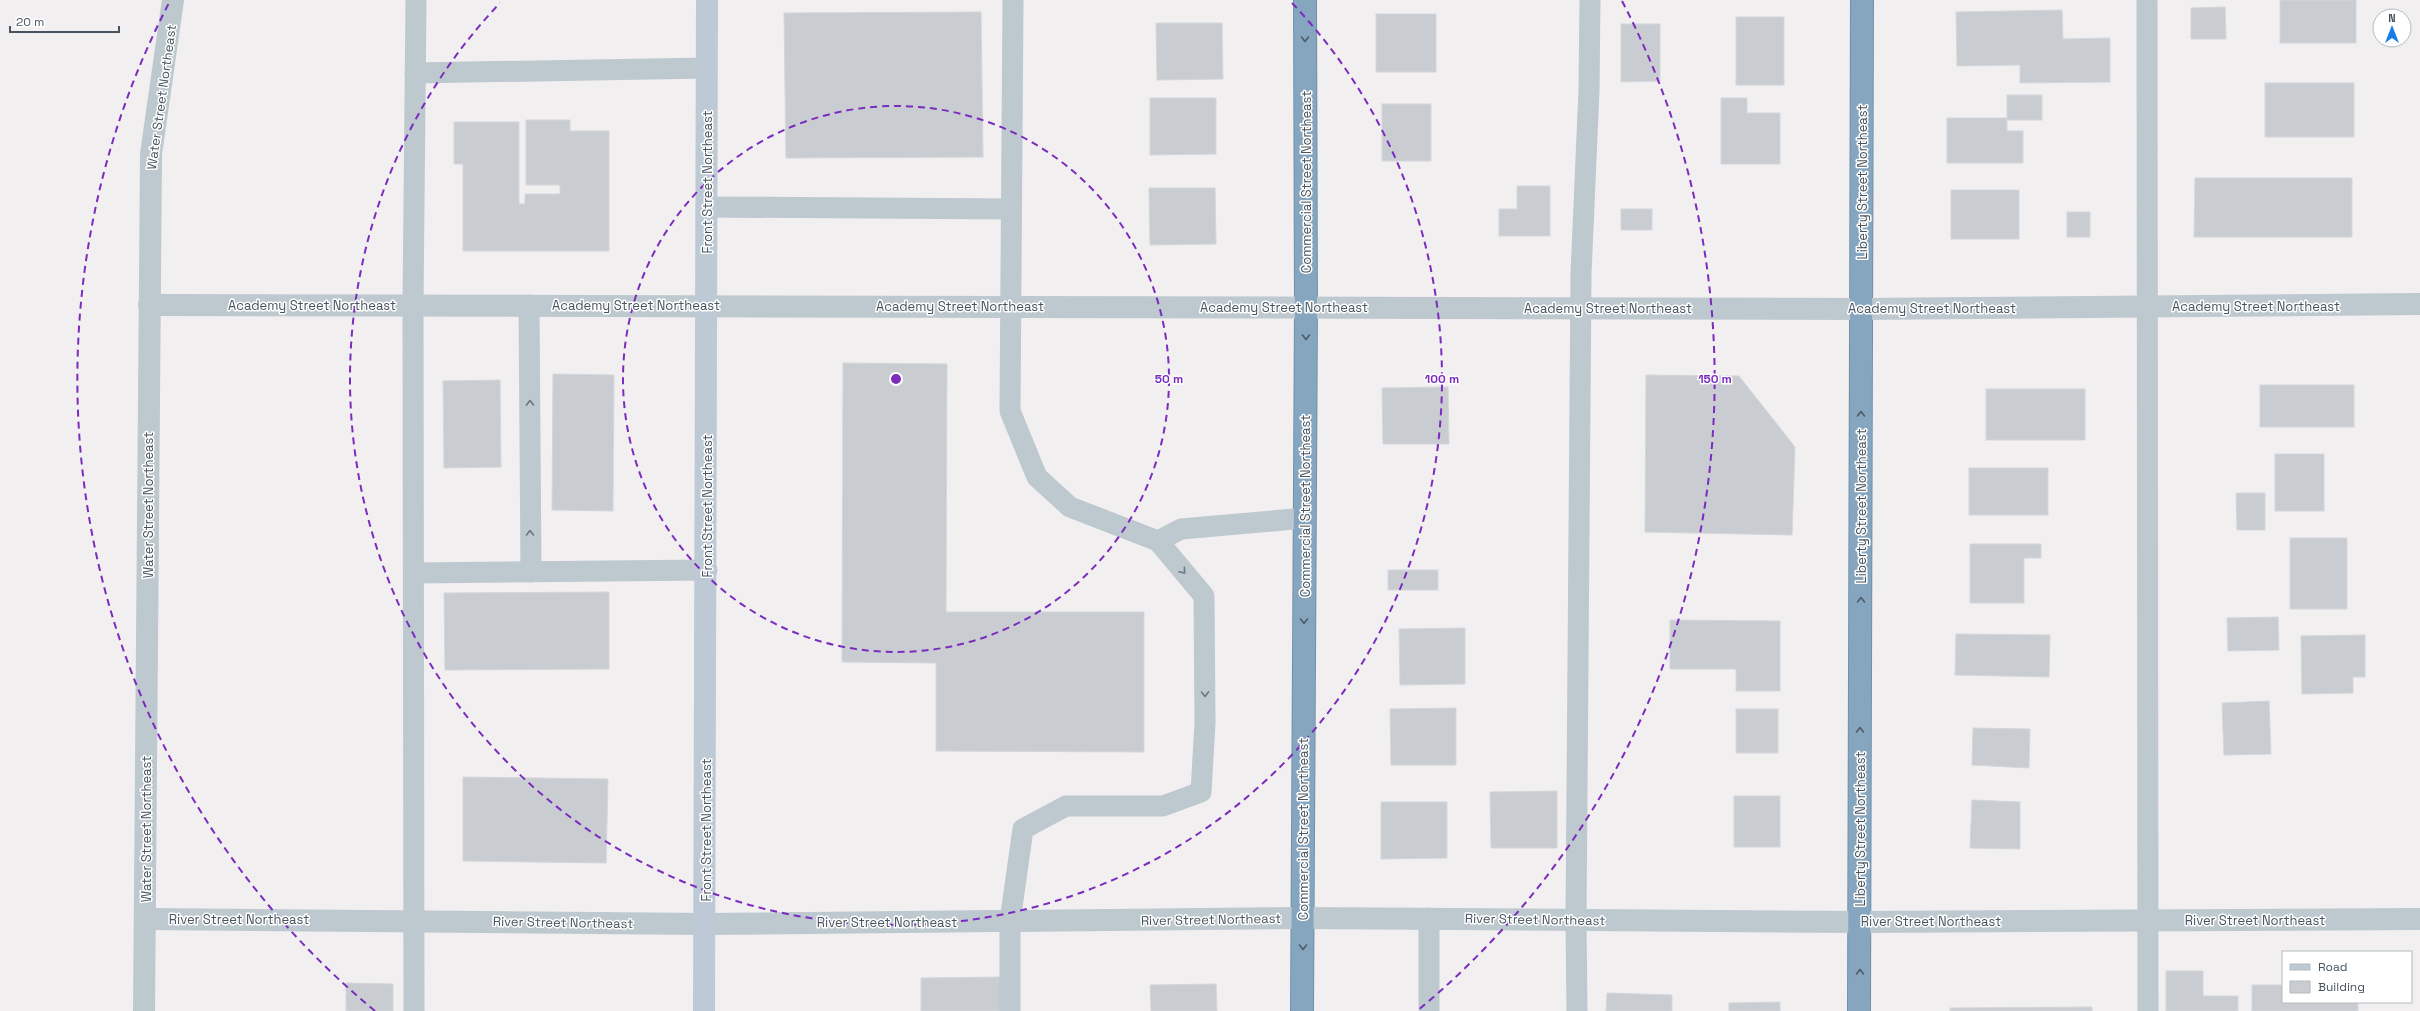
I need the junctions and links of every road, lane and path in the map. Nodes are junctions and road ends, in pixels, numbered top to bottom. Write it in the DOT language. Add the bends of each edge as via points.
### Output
graph roads {
  1 [pos="173,0"];
  2 [pos="416,0"];
  3 [pos="707,0"];
  4 [pos="1013,0"];
  5 [pos="1305,0"];
  6 [pos="1590,0"];
  7 [pos="1862,0"];
  8 [pos="2146,0"];
  9 [pos="707,68"];
  10 [pos="415,73"];
  11 [pos="707,207"];
  12 [pos="1011,209"];
  13 [pos="2420,304"];
  14 [pos="149,305"];
  15 [pos="413,305"];
  16 [pos="529,305"];
  17 [pos="707,305"];
  18 [pos="1010,306"];
  19 [pos="2148,306"];
  20 [pos="1306,307"];
  21 [pos="1582,308"];
  22 [pos="1861,309"];
  23 [pos="1305,518"];
  24 [pos="1158,541"];
  25 [pos="707,570"];
  26 [pos="531,572"];
  27 [pos="414,573"];
  28 [pos="1303,918"];
  29 [pos="1429,918"];
  30 [pos="145,919"];
  31 [pos="2420,919"];
  32 [pos="414,920"];
  33 [pos="1576,920"];
  34 [pos="2148,920"];
  35 [pos="1010,921"];
  36 [pos="1860,922"];
  37 [pos="706,924"];
  38 [pos="144,1011"];
  39 [pos="414,1011"];
  40 [pos="704,1011"];
  41 [pos="1010,1011"];
  42 [pos="1302,1011"];
  43 [pos="1429,1011"];
  44 [pos="1578,1011"];
  45 [pos="1860,1011"];
  46 [pos="2148,1011"];
  1 -- 14 [label="street, Water Street Northeast" via="151,154"];
  2 -- 10 [label="lane"];
  3 -- 9 [label="street, Front Street Northeast"];
  4 -- 12 [label="lane"];
  5 -- 20 [label="highway, Commercial Street Northeast, one-way"];
  6 -- 21 [label="lane"];
  7 -- 22 [label="highway, Liberty Street Northeast"];
  8 -- 19 [label="lane"];
  9 -- 10 [label="lane"];
  9 -- 11 [label="street, Front Street Northeast"];
  10 -- 15 [label="lane"];
  11 -- 12 [label="lane"];
  11 -- 17 [label="street, Front Street Northeast"];
  12 -- 18 [label="lane"];
  13 -- 19 [label="street, Academy Street Northeast"];
  14 -- 15 [label="street, Academy Street Northeast"];
  14 -- 30 [label="street, Water Street Northeast"];
  15 -- 16 [label="street, Academy Street Northeast"];
  15 -- 27 [label="lane"];
  16 -- 17 [label="street, Academy Street Northeast"];
  26 -- 16 [label="lane, one-way"];
  17 -- 18 [label="street, Academy Street Northeast"];
  17 -- 25 [label="street, Front Street Northeast"];
  18 -- 20 [label="street, Academy Street Northeast"];
  18 -- 24 [label="lane" via="1010,411 1037,477 1070,507"];
  19 -- 22 [label="street, Academy Street Northeast"];
  19 -- 34 [label="lane"];
  20 -- 21 [label="street, Academy Street Northeast"];
  20 -- 23 [label="highway, Commercial Street Northeast, one-way"];
  21 -- 22 [label="street, Academy Street Northeast"];
  21 -- 33 [label="lane"];
  36 -- 22 [label="highway, Liberty Street Northeast, one-way"];
  23 -- 24 [label="lane" via="1181,529"];
  23 -- 28 [label="highway, Commercial Street Northeast, one-way"];
  24 -- 35 [label="lane, one-way" via="1204,596 1205,723 1201,792 1164,806 1066,806 1023,829"];
  25 -- 26 [label="lane"];
  25 -- 37 [label="street, Front Street Northeast"];
  26 -- 27 [label="lane"];
  27 -- 32 [label="lane"];
  28 -- 29 [label="street, River Street Northeast"];
  28 -- 35 [label="street, River Street Northeast"];
  28 -- 42 [label="highway, Commercial Street Northeast, one-way"];
  29 -- 33 [label="street, River Street Northeast"];
  29 -- 43 [label="lane"];
  30 -- 32 [label="street, River Street Northeast"];
  30 -- 38 [label="street, Water Street Northeast"];
  31 -- 34 [label="street, River Street Northeast"];
  32 -- 37 [label="street, River Street Northeast"];
  32 -- 39 [label="lane"];
  33 -- 36 [label="street, River Street Northeast"];
  33 -- 44 [label="lane"];
  34 -- 36 [label="street, River Street Northeast"];
  34 -- 46 [label="lane"];
  35 -- 37 [label="street, River Street Northeast"];
  35 -- 41 [label="lane"];
  45 -- 36 [label="highway, Liberty Street Northeast, one-way"];
  37 -- 40 [label="street, Front Street Northeast"];
}
